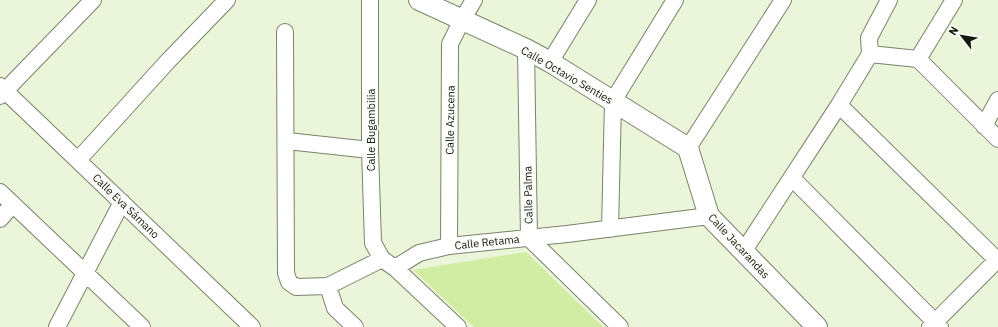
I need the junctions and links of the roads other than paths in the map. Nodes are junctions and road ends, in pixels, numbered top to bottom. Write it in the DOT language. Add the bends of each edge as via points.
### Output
graph roads {
  1 [pos="93,0"];
  2 [pos="227,0"];
  3 [pos="370,0"];
  4 [pos="419,0"];
  5 [pos="474,0"];
  6 [pos="588,0"];
  7 [pos="676,0"];
  8 [pos="783,0"];
  9 [pos="889,0"];
  10 [pos="954,0"];
  11 [pos="462,20"];
  12 [pos="285,32"];
  13 [pos="526,49"];
  14 [pos="870,54"];
  15 [pos="918,59"];
  16 [pos="550,62"];
  17 [pos="2,91"];
  18 [pos="998,100"];
  19 [pos="613,102"];
  20 [pos="839,105"];
  21 [pos="991,124"];
  22 [pos="998,139"];
  23 [pos="287,141"];
  24 [pos="688,148"];
  25 [pos="370,150"];
  26 [pos="78,160"];
  27 [pos="792,178"];
  28 [pos="0,192"];
  29 [pos="122,202"];
  30 [pos="13,204"];
  31 [pos="709,216"];
  32 [pos="0,219"];
  33 [pos="610,229"];
  34 [pos="529,238"];
  35 [pos="448,246"];
  36 [pos="743,252"];
  37 [pos="382,259"];
  38 [pos="998,260"];
  39 [pos="395,268"];
  40 [pos="86,273"];
  41 [pos="328,286"];
  42 [pos="935,325"];
  43 [pos="57,327"];
  44 [pos="142,327"];
  45 [pos="252,327"];
  46 [pos="354,327"];
  47 [pos="458,327"];
  48 [pos="620,327"];
  49 [pos="817,327"];
  1 -- 17 [label="street"];
  2 -- 26 [label="street"];
  3 -- 25 [label="street, Calle Bugambilia"];
  4 -- 11 [label="street, Calle Octavio Senties"];
  5 -- 11 [label="street, Calle Azucena"];
  6 -- 16 [label="street"];
  7 -- 19 [label="street"];
  8 -- 24 [label="street"];
  9 -- 14 [label="street" via="869,38"];
  10 -- 15 [label="street"];
  11 -- 13 [label="street, Calle Octavio Senties"];
  11 -- 35 [label="street, Calle Azucena" via="450,44"];
  12 -- 23 [label="street"];
  13 -- 16 [label="street, Calle Octavio Senties"];
  13 -- 34 [label="street, Calle Palma"];
  14 -- 15 [label="street"];
  14 -- 20 [label="street"];
  15 -- 21 [label="street"];
  16 -- 19 [label="street, Calle Octavio Senties"];
  17 -- 26 [label="street, Calle Eva Sámano"];
  18 -- 21 [label="street"];
  19 -- 24 [label="street, Calle Octavio Senties"];
  19 -- 33 [label="street"];
  20 -- 27 [label="street"];
  20 -- 38 [label="street"];
  21 -- 22 [label="street"];
  23 -- 25 [label="street"];
  23 -- 41 [label="street" via="286,273 289,282 296,287"];
  24 -- 31 [label="street, Calle Jacarandas"];
  25 -- 37 [label="street, Calle Bugambilia" via="373,244"];
  26 -- 29 [label="street, Calle Eva Sámano"];
  27 -- 36 [label="street"];
  27 -- 42 [label="street"];
  28 -- 30 [label="street"];
  29 -- 40 [label="street"];
  29 -- 45 [label="street, Calle Eva Sámano"];
  30 -- 32 [label="street"];
  30 -- 40 [label="street"];
  31 -- 33 [label="street, Calle Retama"];
  31 -- 36 [label="street, Calle Jacarandas"];
  33 -- 34 [label="street, Calle Retama"];
  34 -- 35 [label="street, Calle Retama"];
  34 -- 48 [label="street, Calle Palma"];
  35 -- 39 [label="street, Calle Retama" via="419,253"];
  36 -- 49 [label="street, Calle Jacarandas"];
  37 -- 39 [label="street"];
  37 -- 41 [label="street"];
  38 -- 42 [label="street"];
  39 -- 47 [label="street"];
  40 -- 43 [label="street"];
  40 -- 44 [label="street"];
  41 -- 46 [label="street" via="335,308"];
}
